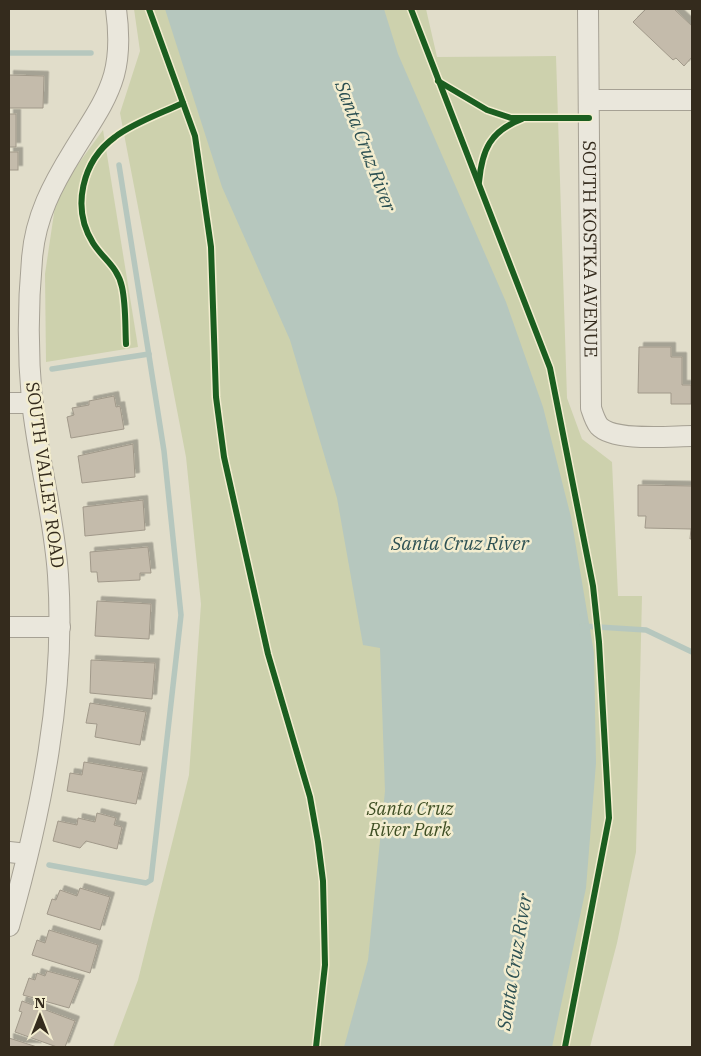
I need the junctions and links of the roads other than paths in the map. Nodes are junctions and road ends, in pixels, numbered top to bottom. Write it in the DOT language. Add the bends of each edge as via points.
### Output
graph roads {
  1 [pos="116,9"];
  2 [pos="588,9"];
  3 [pos="588,100"];
  4 [pos="692,100"];
  5 [pos="9,403"];
  6 [pos="32,403"];
  7 [pos="692,436"];
  8 [pos="9,627"];
  9 [pos="60,627"];
  10 [pos="18,853"];
  11 [pos="9,926"];
  1 -- 6 [label="street, SOUTH VALLEY ROAD" via="119,42 114,76 96,116 65,148 33,241"];
  2 -- 3 [label="street, SOUTH KOSTKA AVENUE"];
  3 -- 4 [label="street"];
  3 -- 7 [label="street, SOUTH KOSTKA AVENUE" via="591,408 600,426 608,432 628,436"];
  5 -- 6 [label="street"];
  6 -- 9 [label="street, SOUTH VALLEY ROAD" via="54,531"];
  8 -- 9 [label="street"];
  9 -- 10 [label="street, SOUTH VALLEY ROAD" via="52,721 42,787"];
  10 -- 11 [label="street, SOUTH VALLEY ROAD"];
}
